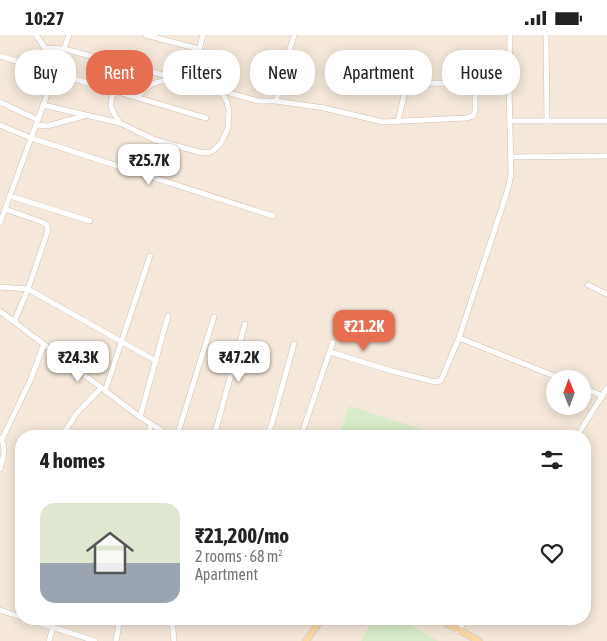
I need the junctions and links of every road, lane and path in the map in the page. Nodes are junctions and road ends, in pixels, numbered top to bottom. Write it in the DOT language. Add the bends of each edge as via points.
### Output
graph roads {
  1 [pos="36,35"];
  2 [pos="69,35"];
  3 [pos="146,35"];
  4 [pos="203,35"];
  5 [pos="294,35"];
  6 [pos="510,35"];
  7 [pos="546,35"];
  8 [pos="45,48"];
  9 [pos="64,49"];
  10 [pos="199,49"];
  11 [pos="510,50"];
  12 [pos="86,55"];
  13 [pos="0,56"];
  14 [pos="15,61"];
  15 [pos="163,81"];
  16 [pos="442,84"];
  17 [pos="47,95"];
  18 [pos="113,95"];
  19 [pos="130,95"];
  20 [pos="223,95"];
  21 [pos="236,95"];
  22 [pos="475,95"];
  23 [pos="509,95"];
  24 [pos="137,97"];
  25 [pos="276,101"];
  26 [pos="0,102"];
  27 [pos="43,105"];
  28 [pos="86,115"];
  29 [pos="206,118"];
  30 [pos="398,121"];
  31 [pos="510,121"];
  32 [pos="547,121"];
  33 [pos="607,121"];
  34 [pos="37,122"];
  35 [pos="120,123"];
  36 [pos="0,125"];
  37 [pos="32,137"];
  38 [pos="607,156"];
  39 [pos="511,157"];
  40 [pos="10,196"];
  41 [pos="5,209"];
  42 [pos="272,216"];
  43 [pos="90,221"];
  44 [pos="0,223"];
  45 [pos="150,256"];
  46 [pos="588,285"];
  47 [pos="0,287"];
  48 [pos="28,289"];
  49 [pos="607,294"];
  50 [pos="0,311"];
  51 [pos="168,316"];
  52 [pos="214,317"];
  53 [pos="14,322"];
  54 [pos="245,324"];
  55 [pos="459,338"];
  56 [pos="120,341"];
  57 [pos="333,342"];
  58 [pos="44,344"];
  59 [pos="294,344"];
  60 [pos="330,352"];
  61 [pos="156,361"];
  62 [pos="546,373"];
  63 [pos="607,388"];
  64 [pos="103,389"];
  65 [pos="591,391"];
  66 [pos="603,396"];
  67 [pos="140,417"];
  68 [pos="151,424"];
  69 [pos="66,430"];
  70 [pos="150,430"];
  71 [pos="160,430"];
  72 [pos="179,430"];
  73 [pos="216,430"];
  74 [pos="269,430"];
  75 [pos="303,430"];
  76 [pos="581,430"];
  77 [pos="1,439"];
  78 [pos="0,469"];
  79 [pos="0,610"];
  80 [pos="15,615"];
  81 [pos="46,625"];
  82 [pos="119,625"];
  83 [pos="173,625"];
  84 [pos="318,625"];
  85 [pos="448,625"];
  86 [pos="462,625"];
  87 [pos="53,627"];
  88 [pos="458,631"];
  89 [pos="49,641"];
  90 [pos="95,641"];
  91 [pos="116,641"];
  92 [pos="174,641"];
  93 [pos="306,641"];
  94 [pos="479,641"];
  1 -- 8 [label="street"];
  2 -- 9 [label="street"];
  3 -- 10 [label="street"];
  4 -- 10 [label="street"];
  5 -- 25 [label="street"];
  6 -- 11 [label="street"];
  7 -- 32 [label="street"];
  8 -- 9 [label="street"];
  9 -- 12 [label="street"];
  13 -- 14 [label="street"];
  15 -- 24 [label="street" via="153,83"];
  16 -- 30 [label="street" via="415,83 408,86"];
  17 -- 27 [label="street"];
  18 -- 35 [label="street" via="110,104"];
  19 -- 24 [label="street"];
  20 -- 35 [label="street" via="229,111 228,128 221,143 211,151 203,153 155,140"];
  21 -- 25 [label="street" via="258,101"];
  22 -- 30 [label="street" via="472,116"];
  23 -- 31 [label="street"];
  24 -- 29 [label="street"];
  25 -- 30 [label="street" via="383,122"];
  26 -- 34 [label="street"];
  27 -- 28 [label="street"];
  27 -- 34 [label="street"];
  28 -- 34 [label="street" via="47,126"];
  28 -- 35 [label="street"];
  31 -- 32 [label="street"];
  31 -- 39 [label="street"];
  32 -- 33 [label="street"];
  34 -- 37 [label="street"];
  36 -- 37 [label="street"];
  37 -- 40 [label="street"];
  37 -- 42 [label="street"];
  38 -- 39 [label="street"];
  39 -- 55 [label="street" via="508,189"];
  40 -- 41 [label="street"];
  40 -- 43 [label="street"];
  41 -- 44 [label="street"];
  41 -- 48 [label="street" via="47,225"];
  45 -- 56 [label="street"];
  46 -- 49 [label="street"];
  47 -- 48 [label="street"];
  48 -- 53 [label="street"];
  48 -- 56 [label="street"];
  50 -- 53 [label="street"];
  51 -- 61 [label="street"];
  52 -- 72 [label="street"];
  53 -- 58 [label="street"];
  54 -- 73 [label="street"];
  55 -- 60 [label="street" via="442,378 435,382"];
  55 -- 62 [label="street"];
  56 -- 61 [label="street"];
  56 -- 64 [label="street"];
  57 -- 60 [label="street"];
  58 -- 64 [label="street"];
  58 -- 77 [label="street" via="30,381"];
  59 -- 74 [label="street"];
  60 -- 75 [label="street"];
  61 -- 67 [label="street"];
  63 -- 66 [label="street"];
  64 -- 67 [label="street"];
  64 -- 69 [label="street" via="76,414"];
  65 -- 66 [label="street"];
  66 -- 76 [label="street"];
  67 -- 68 [label="street"];
  68 -- 70 [label="street"];
  68 -- 71 [label="street"];
  77 -- 78 [label="street" via="5,448"];
  79 -- 80 [label="street"];
  81 -- 87 [label="street"];
  82 -- 91 [label="street"];
  83 -- 92 [label="street"];
  84 -- 93 [label="main road"];
  85 -- 88 [label="main road"];
  86 -- 88 [label="street"];
  87 -- 89 [label="street"];
  87 -- 90 [label="street"];
  88 -- 94 [label="main road"];
}
